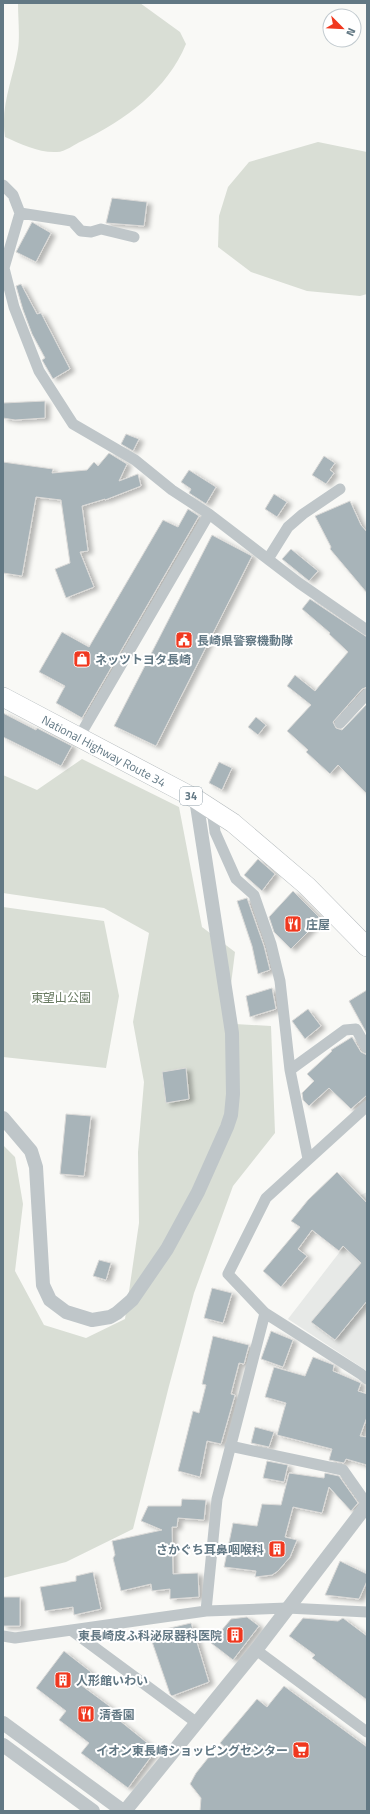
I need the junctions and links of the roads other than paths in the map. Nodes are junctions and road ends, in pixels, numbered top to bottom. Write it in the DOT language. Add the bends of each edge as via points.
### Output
graph roads {
  1 [pos="3,185"];
  2 [pos="20,213"];
  3 [pos="134,237"];
  4 [pos="340,489"];
  5 [pos="209,514"];
  6 [pos="268,559"];
  7 [pos="367,630"];
  8 [pos="367,694"];
  9 [pos="3,697"];
  10 [pos="340,723"];
  11 [pos="80,737"];
  12 [pos="196,799"];
  13 [pos="212,810"];
  14 [pos="367,947"];
  15 [pos="367,1048"];
  16 [pos="290,1070"];
  17 [pos="367,1106"];
  18 [pos="3,1118"];
  19 [pos="308,1159"];
  20 [pos="265,1313"];
  21 [pos="367,1379"];
  22 [pos="230,1446"];
  23 [pos="367,1504"];
  24 [pos="287,1608"];
  25 [pos="206,1611"];
  26 [pos="367,1612"];
  27 [pos="71,1630"];
  28 [pos="3,1636"];
  29 [pos="256,1650"];
  30 [pos="3,1723"];
  31 [pos="197,1723"];
  32 [pos="367,1732"];
  33 [pos="3,1745"];
  34 [pos="93,1811"];
  35 [pos="124,1811"];
  1 -- 2 [label="street" via="13,195"];
  2 -- 3 [label="street" via="72,221 82,231 101,229"];
  2 -- 5 [label="street" via="4,268 24,334 55,397 73,424 135,460 172,490"];
  4 -- 6 [label="street" via="288,527"];
  5 -- 6 [label="street"];
  5 -- 11 [label="street"];
  6 -- 7 [label="street"];
  8 -- 10 [label="street"];
  9 -- 11 [label="highway, National Highway Route 34 / 34"];
  11 -- 12 [label="highway, National Highway Route 34 / 34"];
  12 -- 13 [label="highway, National Highway Route 34 / 34"];
  12 -- 18 [label="street" via="232,1033 231,1115 198,1192 167,1249 132,1300 110,1317 92,1320 82,1318 66,1312 50,1300 43,1285 36,1167 31,1151"];
  13 -- 14 [label="highway, National Highway Route 34 / 34" via="233,823 307,886"];
  13 -- 16 [label="street" via="215,832 236,878 254,895 271,944 280,981"];
  15 -- 16 [label="street" via="356,1030 345,1030"];
  16 -- 19 [label="street"];
  17 -- 19 [label="street"];
  19 -- 20 [label="street" via="266,1198 228,1274"];
  20 -- 21 [label="street"];
  20 -- 22 [label="street"];
  22 -- 23 [label="street" via="343,1470"];
  22 -- 25 [label="street" via="217,1498"];
  23 -- 24 [label="street"];
  24 -- 25 [label="street"];
  24 -- 26 [label="street"];
  24 -- 29 [label="street"];
  25 -- 27 [label="street"];
  27 -- 28 [label="street" via="15,1638"];
  27 -- 31 [label="street"];
  29 -- 31 [label="street"];
  29 -- 32 [label="street"];
  30 -- 35 [label="street"];
  31 -- 35 [label="street"];
  33 -- 34 [label="street"];
}
